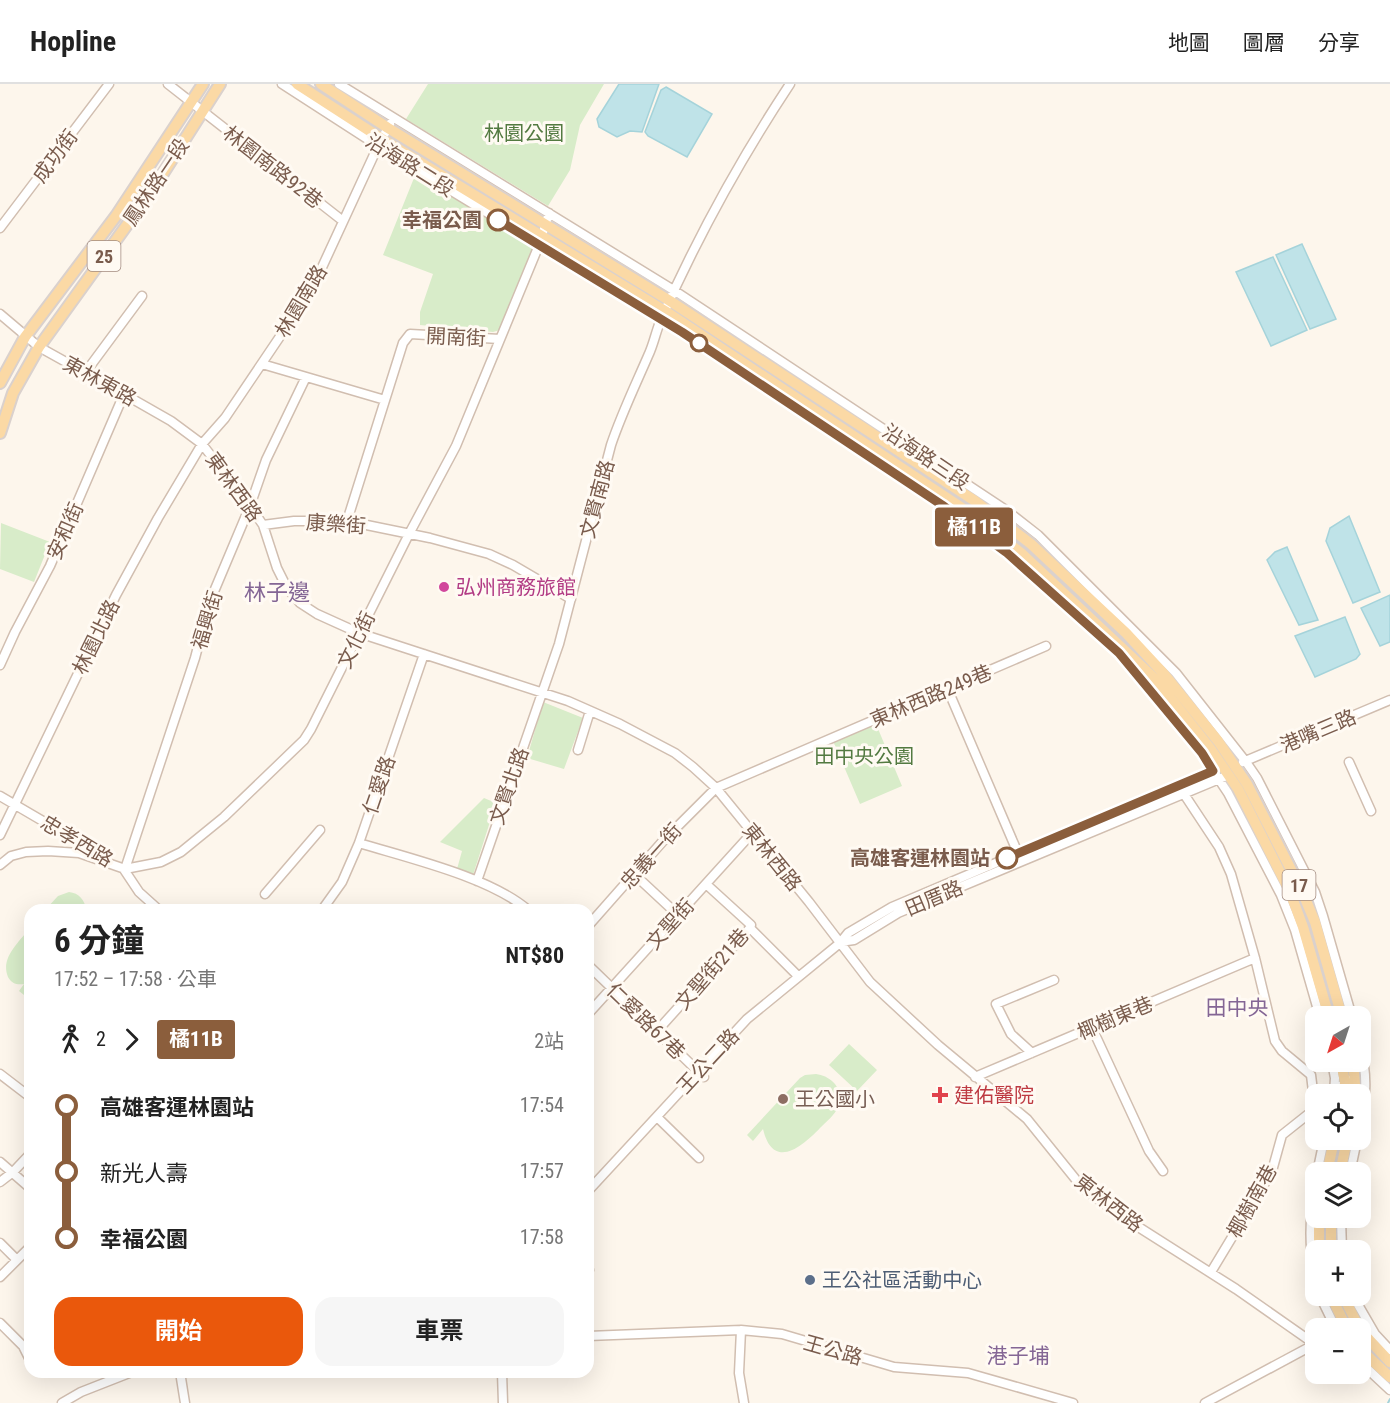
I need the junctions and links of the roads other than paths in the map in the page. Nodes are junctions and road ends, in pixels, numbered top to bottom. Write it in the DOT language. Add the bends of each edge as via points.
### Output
graph roads {
  1 [pos="109,84"];
  2 [pos="168,84"];
  3 [pos="202,84"];
  4 [pos="220,84"];
  5 [pos="282,84"];
  6 [pos="297,84"];
  7 [pos="321,84"];
  8 [pos="339,84"];
  9 [pos="790,84"];
  10 [pos="191,102"];
  11 [pos="203,112"];
  12 [pos="391,123"];
  13 [pos="380,142"];
  14 [pos="549,213"];
  15 [pos="343,221"];
  16 [pos="0,228"];
  17 [pos="542,235"];
  18 [pos="142,296"];
  19 [pos="668,306"];
  20 [pos="0,314"];
  21 [pos="25,337"];
  22 [pos="500,339"];
  23 [pos="39,347"];
  24 [pos="262,364"];
  25 [pos="85,373"];
  26 [pos="306,377"];
  27 [pos="0,383"];
  28 [pos="800,392"];
  29 [pos="124,394"];
  30 [pos="385,400"];
  31 [pos="0,433"];
  32 [pos="202,444"];
  33 [pos="250,506"];
  34 [pos="346,521"];
  35 [pos="263,525"];
  36 [pos="1025,532"];
  37 [pos="409,534"];
  38 [pos="1011,550"];
  39 [pos="571,599"];
  40 [pos="1129,630"];
  41 [pos="359,633"];
  42 [pos="1046,646"];
  43 [pos="424,654"];
  44 [pos="0,665"];
  45 [pos="948,690"];
  46 [pos="541,691"];
  47 [pos="1390,700"];
  48 [pos="590,711"];
  49 [pos="578,750"];
  50 [pos="1246,762"];
  51 [pos="1349,762"];
  52 [pos="1226,771"];
  53 [pos="716,788"];
  54 [pos="1181,790"];
  55 [pos="0,796"];
  56 [pos="14,804"];
  57 [pos="1371,811"];
  58 [pos="320,831"];
  59 [pos="752,833"];
  60 [pos="0,835"];
  61 [pos="359,843"];
  62 [pos="1020,857"];
  63 [pos="0,864"];
  64 [pos="125,869"];
  65 [pos="634,875"];
  66 [pos="477,882"];
  67 [pos="706,884"];
  68 [pos="265,894"];
  69 [pos="152,904"];
  70 [pos="326,904"];
  71 [pos="520,904"];
  72 [pos="678,915"];
  73 [pos="594,919"];
  74 [pos="750,928"];
  75 [pos="840,943"];
  76 [pos="1255,958"];
  77 [pos="594,971"];
  78 [pos="798,976"];
  79 [pos="1054,980"];
  80 [pos="612,988"];
  81 [pos="1317,1006"];
  82 [pos="1326,1006"];
  83 [pos="1339,1006"];
  84 [pos="1349,1006"];
  85 [pos="594,1008"];
  86 [pos="1092,1028"];
  87 [pos="657,1031"];
  88 [pos="1032,1053"];
  89 [pos="1343,1072"];
  90 [pos="1354,1072"];
  91 [pos="1359,1072"];
  92 [pos="0,1074"];
  93 [pos="702,1074"];
  94 [pos="1355,1076"];
  95 [pos="975,1077"];
  96 [pos="1345,1082"];
  97 [pos="1312,1084"];
  98 [pos="1355,1084"];
  99 [pos="24,1091"];
  100 [pos="1305,1116"];
  101 [pos="657,1117"];
  102 [pos="699,1158"];
  103 [pos="24,1160"];
  104 [pos="0,1162"];
  105 [pos="1163,1171"];
  106 [pos="13,1172"];
  107 [pos="0,1182"];
  108 [pos="24,1182"];
  109 [pos="594,1184"];
  110 [pos="0,1243"];
  111 [pos="24,1253"];
  112 [pos="17,1260"];
  113 [pos="1211,1272"];
  114 [pos="0,1277"];
  115 [pos="0,1323"];
  116 [pos="741,1330"];
  117 [pos="594,1336"];
  118 [pos="1305,1338"];
  119 [pos="1371,1344"];
  120 [pos="1371,1346"];
  121 [pos="24,1348"];
  122 [pos="1305,1350"];
  123 [pos="1390,1350"];
  124 [pos="1371,1351"];
  125 [pos="1390,1362"];
  126 [pos="1371,1370"];
  127 [pos="117,1378"];
  128 [pos="181,1378"];
  129 [pos="502,1378"];
  130 [pos="1389,1384"];
  131 [pos="62,1403"];
  132 [pos="185,1403"];
  133 [pos="503,1403"];
  134 [pos="744,1403"];
  135 [pos="1073,1403"];
  136 [pos="1205,1403"];
  1 -- 16 [label="street, 成功街"];
  2 -- 10 [label="street, 林園南路92巷"];
  3 -- 10 [label="main road, 鳳林路一段 / 25"];
  4 -- 11 [label="main road, 鳳林路一段 / 25"];
  5 -- 13 [label="street, 沿海路二段"];
  6 -- 13 [label="main road, 沿海路二段 / 17"];
  7 -- 12 [label="main road, 沿海路二段 / 17"];
  8 -- 12 [label="street, 沿海路二段"];
  9 -- 19 [label="street, 文賢南路" via="725,191"];
  10 -- 11 [label="street, 林園南路92巷"];
  10 -- 21 [label="main road, 鳳林路一段 / 25" via="116,216"];
  11 -- 15 [label="street, 林園南路92巷"];
  11 -- 23 [label="main road, 鳳林路一段 / 25"];
  12 -- 13 [label="street"];
  12 -- 14 [label="street, 沿海路二段"];
  12 -- 17 [label="main road, 沿海路二段 / 17"];
  13 -- 15 [label="street, 林園南路"];
  13 -- 17 [label="main road, 沿海路二段 / 17"];
  14 -- 17 [label="street, 文化街"];
  14 -- 19 [label="street, 沿海路二段"];
  15 -- 24 [label="street, 林園南路" via="312,289"];
  17 -- 19 [label="main road, 沿海路二段 / 17"];
  17 -- 19 [label="street, 沿海路二段"];
  17 -- 22 [label="street, 文化街"];
  18 -- 25 [label="street"];
  19 -- 28 [label="main road, 沿海路三段 / 17"];
  19 -- 28 [label="street, 沿海路三段"];
  19 -- 39 [label="street, 文賢南路" via="611,445"];
  20 -- 21 [label="street, 東林東路"];
  21 -- 23 [label="street, 東林東路"];
  21 -- 27 [label="main road, 鳳林路一段 / 25"];
  22 -- 30 [label="street, 開南街" via="410,334 403,343"];
  22 -- 37 [label="street, 文化街" via="456,446"];
  23 -- 25 [label="street, 東林東路"];
  23 -- 31 [label="main road, 鳳林路一段 / 25" via="13,393"];
  24 -- 26 [label="street"];
  24 -- 32 [label="street, 林園南路"];
  25 -- 29 [label="street, 東林東路"];
  26 -- 30 [label="street"];
  26 -- 33 [label="street, 福興街" via="266,460"];
  28 -- 36 [label="main road, 沿海路三段 / 17" via="977,497"];
  28 -- 38 [label="main road, 沿海路三段 / 17"];
  29 -- 32 [label="street, 東林東路"];
  29 -- 44 [label="street, 安和街" via="50,566"];
  30 -- 34 [label="street, 開南街"];
  32 -- 33 [label="street, 東林西路"];
  32 -- 56 [label="street, 林園北路" via="116,595"];
  33 -- 35 [label="street, 東林西路"];
  33 -- 64 [label="street, 福興街" via="210,601"];
  34 -- 35 [label="street, 康樂街"];
  34 -- 37 [label="street, 康樂街"];
  35 -- 41 [label="street, 東林西路" via="277,568 300,603"];
  36 -- 38 [label="street"];
  36 -- 40 [label="main road, 沿海路三段 / 17"];
  37 -- 39 [label="street, 康樂街" via="489,554"];
  37 -- 41 [label="street, 文化街"];
  38 -- 52 [label="main road, 沿海路三段 / 17" via="1157,681"];
  39 -- 46 [label="street, 文賢南路"];
  40 -- 50 [label="street, 沿海路三段" via="1176,673"];
  40 -- 52 [label="main road, 沿海路三段 / 17" via="1164,674"];
  41 -- 43 [label="street, 東林西路"];
  41 -- 64 [label="street, 文化街" via="304,740 224,817 181,852 161,862"];
  42 -- 45 [label="street, 東林西路249巷"];
  43 -- 46 [label="street, 東林西路"];
  43 -- 61 [label="street, 仁愛路"];
  45 -- 53 [label="street, 東林西路249巷"];
  45 -- 62 [label="street"];
  46 -- 48 [label="street, 東林西路"];
  46 -- 66 [label="street, 文賢北路"];
  47 -- 50 [label="street, 港嘴三路"];
  48 -- 49 [label="street"];
  48 -- 53 [label="street, 東林西路" via="675,753"];
  50 -- 52 [label="street, 田厝路"];
  50 -- 84 [label="street, 沿海路三段" via="1314,892"];
  51 -- 57 [label="street"];
  52 -- 54 [label="street, 田厝路"];
  52 -- 81 [label="street" via="1295,930"];
  52 -- 82 [label="main road, 17" via="1290,892"];
  52 -- 83 [label="main road, 17" via="1247,784 1302,891"];
  53 -- 59 [label="street, 東林西路"];
  53 -- 65 [label="street, 忠義一街"];
  54 -- 62 [label="street, 田厝路"];
  54 -- 76 [label="street" via="1219,847 1231,874"];
  55 -- 56 [label="street, 忠孝西路"];
  56 -- 60 [label="street, 林園北路"];
  56 -- 64 [label="street, 忠孝西路"];
  58 -- 68 [label="street"];
  59 -- 67 [label="street, 文聖街"];
  59 -- 75 [label="street, 東林西路"];
  61 -- 66 [label="street"];
  61 -- 70 [label="street, 仁愛路" via="342,882"];
  62 -- 75 [label="street, 田厝路" via="898,913 854,940"];
  63 -- 64 [label="street" via="11,856 48,851 79,853"];
  64 -- 69 [label="street, 忠孝西路" via="139,892"];
  65 -- 72 [label="street"];
  65 -- 73 [label="street, 忠義一街"];
  66 -- 71 [label="street"];
  67 -- 72 [label="street, 文聖街"];
  67 -- 74 [label="street, 文聖街21巷"];
  72 -- 80 [label="street, 文聖街"];
  74 -- 78 [label="street"];
  74 -- 87 [label="street, 文聖街21巷"];
  75 -- 78 [label="street, 王公二路"];
  75 -- 95 [label="street, 東林西路" via="877,989"];
  76 -- 86 [label="street, 椰樹東巷"];
  76 -- 97 [label="street" via="1275,1041 1311,1076"];
  77 -- 80 [label="street, 仁愛路67巷"];
  78 -- 93 [label="street, 王公二路" via="747,1019"];
  79 -- 88 [label="street" via="996,1004 1011,1034"];
  80 -- 85 [label="street, 文聖街"];
  80 -- 87 [label="street, 仁愛路67巷"];
  86 -- 88 [label="street, 椰樹東巷"];
  86 -- 105 [label="street" via="1149,1151"];
  87 -- 93 [label="street, 仁愛路67巷"];
  88 -- 95 [label="street, 椰樹東巷"];
  89 -- 96 [label="main road"];
  90 -- 94 [label="main road"];
  91 -- 94 [label="street"];
  92 -- 99 [label="street"];
  93 -- 101 [label="street, 王公二路"];
  94 -- 96 [label="street"];
  94 -- 98 [label="main road"];
  95 -- 113 [label="street, 東林西路" via="1027,1119 1088,1192"];
  100 -- 113 [label="street, 椰樹南巷" via="1282,1135 1272,1171"];
  101 -- 102 [label="street"];
  101 -- 109 [label="street, 王公二路"];
  103 -- 106 [label="street"];
  104 -- 106 [label="street"];
  106 -- 107 [label="street"];
  106 -- 108 [label="street"];
  110 -- 112 [label="street"];
  111 -- 112 [label="street"];
  112 -- 114 [label="street"];
  113 -- 118 [label="street, 東林西路"];
  115 -- 121 [label="street"];
  116 -- 117 [label="street, 王公路"];
  116 -- 134 [label="street" via="739,1373"];
  116 -- 135 [label="street, 王公路" via="782,1334 894,1367 968,1373"];
  119 -- 123 [label="street"];
  120 -- 125 [label="main road"];
  122 -- 136 [label="street"];
  124 -- 130 [label="main road"];
  126 -- 130 [label="street"];
  127 -- 131 [label="street"];
  128 -- 132 [label="street"];
  129 -- 133 [label="street"];
}
